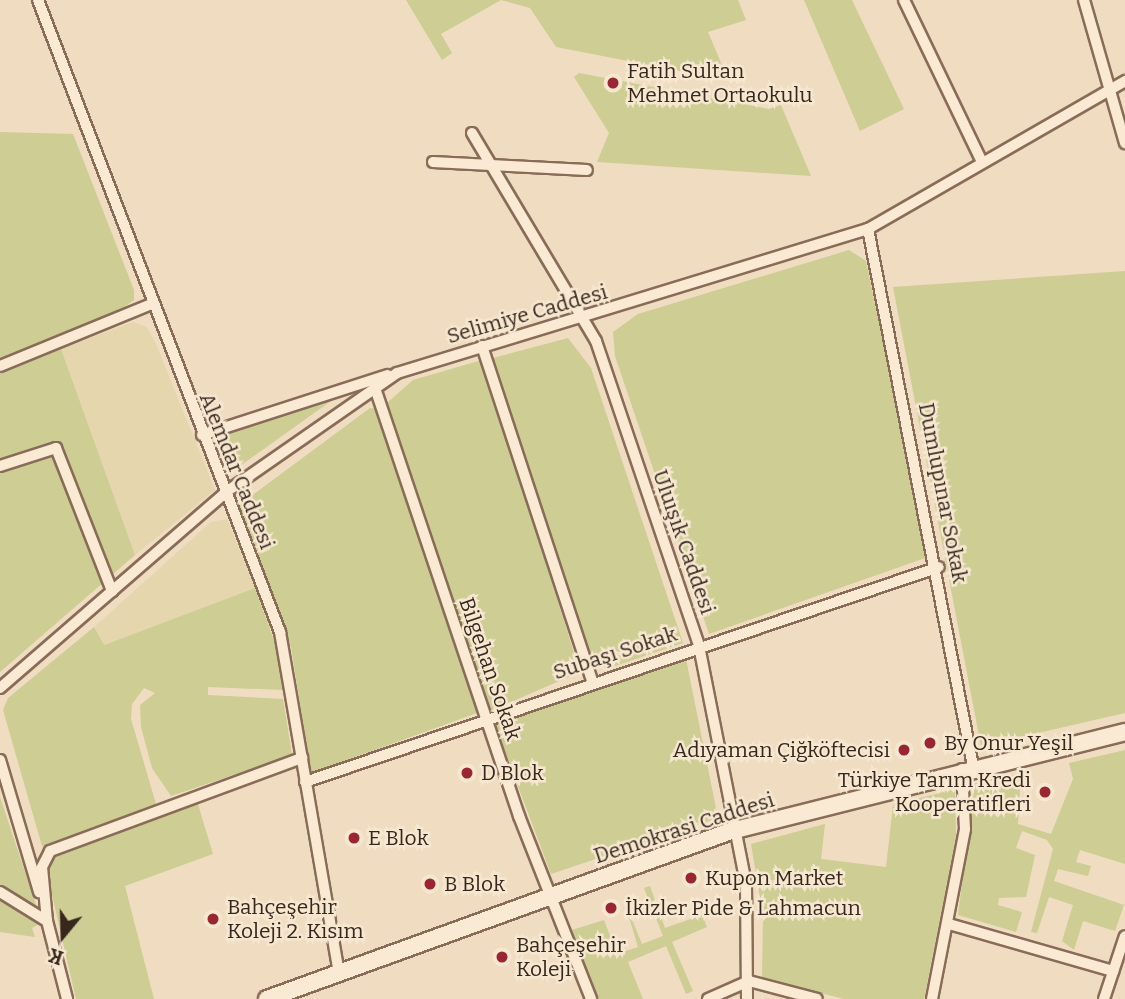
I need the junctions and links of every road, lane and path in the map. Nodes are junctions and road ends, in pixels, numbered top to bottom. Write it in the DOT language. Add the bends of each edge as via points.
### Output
graph roads {
  1 [pos="38,0"];
  2 [pos="904,0"];
  3 [pos="1084,0"];
  4 [pos="1125,81"];
  5 [pos="1111,88"];
  6 [pos="472,133"];
  7 [pos="1125,143"];
  8 [pos="433,162"];
  9 [pos="982,162"];
  10 [pos="491,164"];
  11 [pos="587,170"];
  12 [pos="868,229"];
  13 [pos="151,304"];
  14 [pos="586,319"];
  15 [pos="482,346"];
  16 [pos="0,366"];
  17 [pos="397,373"];
  18 [pos="375,387"];
  19 [pos="202,435"];
  20 [pos="0,466"];
  21 [pos="226,492"];
  22 [pos="939,567"];
  23 [pos="112,591"];
  24 [pos="699,646"];
  25 [pos="592,680"];
  26 [pos="0,688"];
  27 [pos="486,718"];
  28 [pos="1125,732"];
  29 [pos="302,758"];
  30 [pos="0,760"];
  31 [pos="968,768"];
  32 [pos="305,782"];
  33 [pos="735,830"];
  34 [pos="0,892"];
  35 [pos="552,895"];
  36 [pos="47,921"];
  37 [pos="949,924"];
  38 [pos="1125,936"];
  39 [pos="1113,971"];
  40 [pos="339,974"];
  41 [pos="750,981"];
  42 [pos="67,999"];
  43 [pos="267,999"];
  44 [pos="592,999"];
  45 [pos="708,999"];
  46 [pos="747,999"];
  47 [pos="817,999"];
  48 [pos="932,999"];
  49 [pos="1104,999"];
  1 -- 13 [label="street, Alemdar Caddesi"];
  2 -- 9 [label="street"];
  3 -- 5 [label="street"];
  4 -- 5 [label="street, Selimiye Caddesi"];
  5 -- 7 [label="street"];
  5 -- 9 [label="street, Selimiye Caddesi"];
  6 -- 10 [label="street, Uluışık Caddesi"];
  8 -- 10 [label="street"];
  9 -- 12 [label="street, Selimiye Caddesi"];
  10 -- 11 [label="street"];
  10 -- 14 [label="street, Uluışık Caddesi"];
  12 -- 14 [label="street, Selimiye Caddesi"];
  12 -- 22 [label="street, Dumlupınar Sokak"];
  13 -- 16 [label="street"];
  13 -- 19 [label="street, Alemdar Caddesi"];
  14 -- 15 [label="street, Selimiye Caddesi"];
  14 -- 24 [label="street, Uluışık Caddesi"];
  15 -- 17 [label="street, Selimiye Caddesi"];
  15 -- 25 [label="street"];
  17 -- 18 [label="street, Selimiye Caddesi"];
  17 -- 19 [label="street"];
  18 -- 21 [label="street, Selimiye Caddesi"];
  18 -- 27 [label="street, Bilgehan Sokak"];
  19 -- 21 [label="street, Alemdar Caddesi"];
  20 -- 23 [label="street" via="56,448"];
  21 -- 23 [label="street, Selimiye Caddesi"];
  21 -- 29 [label="street, Alemdar Caddesi" via="286,651"];
  22 -- 24 [label="street, Subaşı Sokak"];
  22 -- 31 [label="street, Dumlupınar Sokak"];
  23 -- 26 [label="street, Selimiye Caddesi"];
  24 -- 25 [label="street, Subaşı Sokak"];
  24 -- 33 [label="street, Uluışık Caddesi"];
  25 -- 27 [label="street, Subaşı Sokak"];
  27 -- 32 [label="street, Subaşı Sokak"];
  27 -- 35 [label="street, Bilgehan Sokak"];
  28 -- 31 [label="main road, Demokrasi Caddesi"];
  29 -- 32 [label="street, Alemdar Caddesi"];
  29 -- 36 [label="street" via="50,851 42,867"];
  30 -- 36 [label="street"];
  31 -- 33 [label="main road, Demokrasi Caddesi"];
  31 -- 37 [label="street, Dumlupınar Sokak" via="965,829"];
  32 -- 40 [label="street, Alemdar Caddesi"];
  33 -- 35 [label="main road, Demokrasi Caddesi"];
  33 -- 41 [label="street, Uluışık Caddesi" via="749,914"];
  34 -- 36 [label="street"];
  35 -- 40 [label="main road, Demokrasi Caddesi"];
  35 -- 44 [label="street, Bilgehan Sokak"];
  36 -- 42 [label="street"];
  37 -- 39 [label="street"];
  37 -- 48 [label="street, Dumlupınar Sokak"];
  38 -- 39 [label="street"];
  39 -- 49 [label="street"];
  40 -- 43 [label="main road, Demokrasi Caddesi"];
  41 -- 45 [label="street"];
  41 -- 46 [label="street, Uluışık Caddesi"];
  41 -- 47 [label="street"];
}
